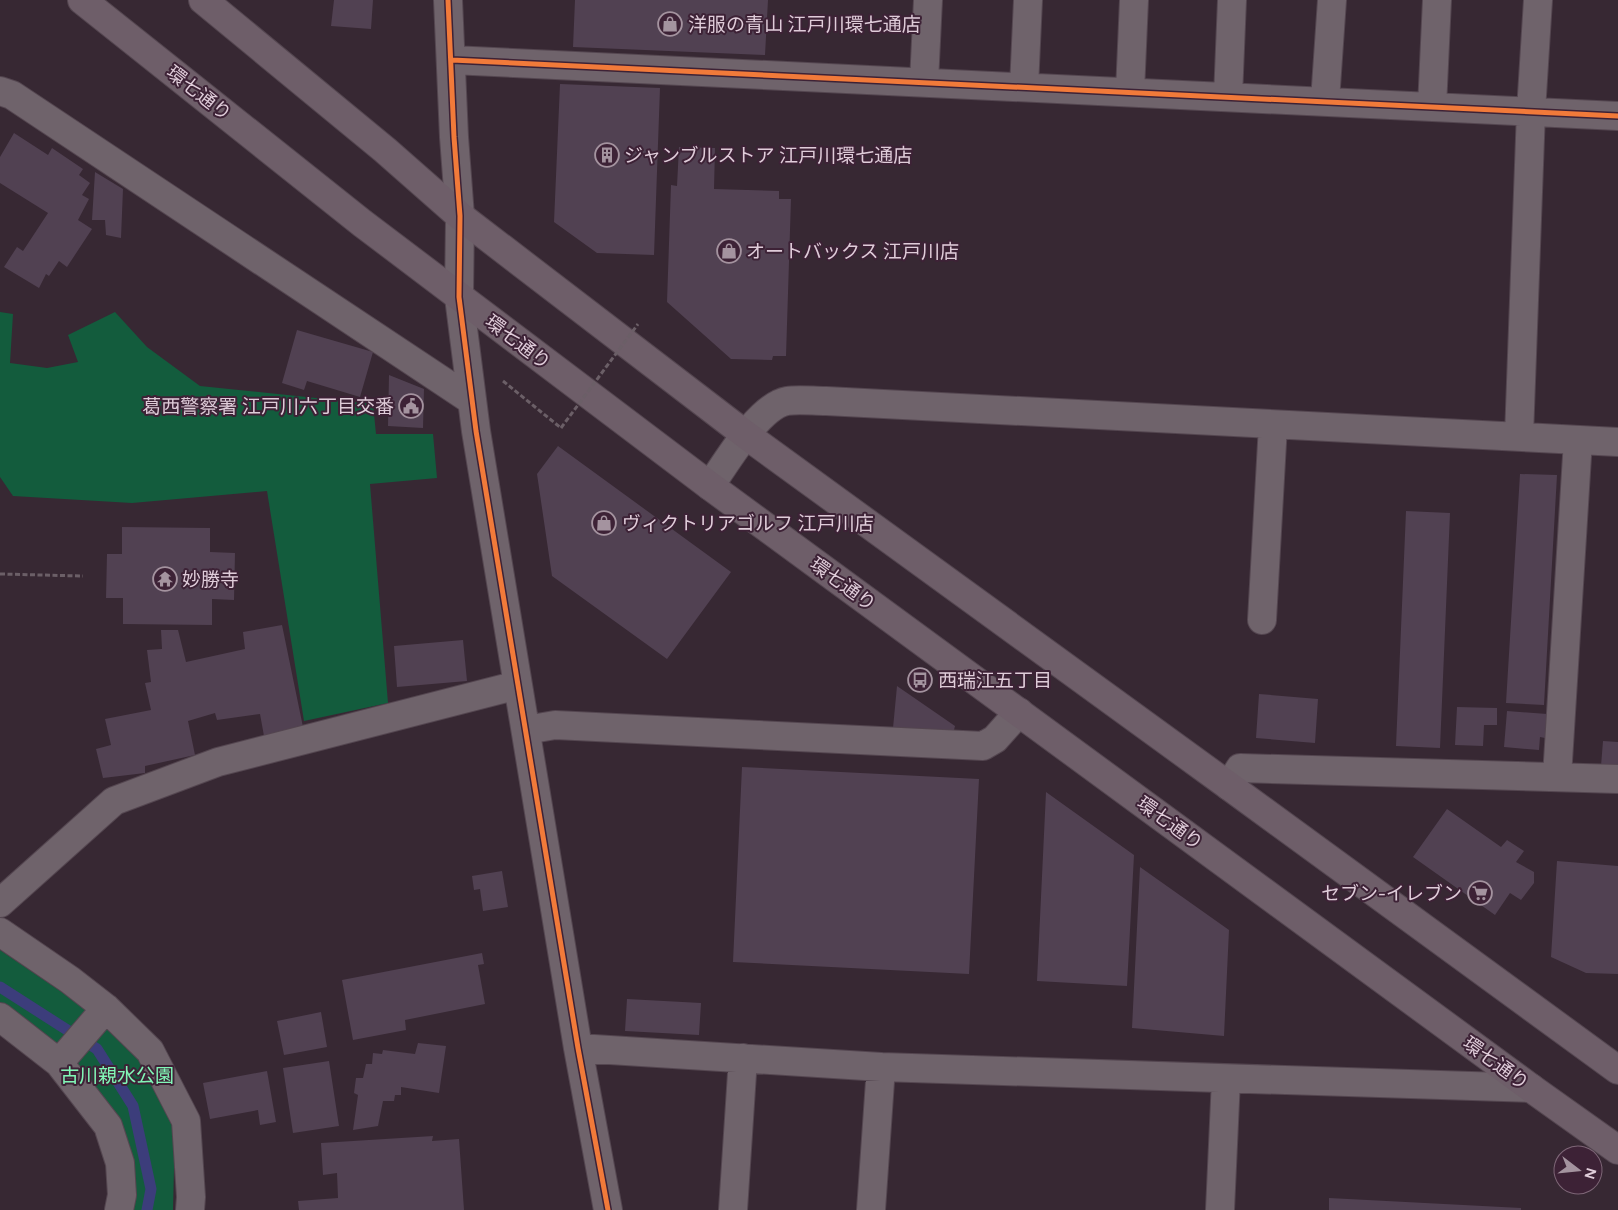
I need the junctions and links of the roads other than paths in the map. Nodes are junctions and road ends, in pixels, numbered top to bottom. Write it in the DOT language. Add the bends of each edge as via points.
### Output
graph roads {
  1 [pos="82,0"];
  2 [pos="203,0"];
  3 [pos="448,0"];
  4 [pos="928,0"];
  5 [pos="1028,0"];
  6 [pos="1134,0"];
  7 [pos="1232,0"];
  8 [pos="1332,0"];
  9 [pos="1437,0"];
  10 [pos="1538,0"];
  11 [pos="452,60"];
  12 [pos="924,82"];
  13 [pos="1024,87"];
  14 [pos="0,91"];
  15 [pos="1130,92"];
  16 [pos="1228,97"];
  17 [pos="1325,101"];
  18 [pos="1432,106"];
  19 [pos="1531,111"];
  20 [pos="1618,116"];
  21 [pos="460,216"];
  22 [pos="459,297"];
  23 [pos="471,400"];
  24 [pos="1272,425"];
  25 [pos="746,436"];
  26 [pos="1519,436"];
  27 [pos="1578,440"];
  28 [pos="1618,442"];
  29 [pos="710,486"];
  30 [pos="1262,620"];
  31 [pos="518,685"];
  32 [pos="1019,712"];
  33 [pos="526,730"];
  34 [pos="1557,777"];
  35 [pos="1618,779"];
  36 [pos="1229,786"];
  37 [pos="0,903"];
  38 [pos="0,932"];
  39 [pos="106,1008"];
  40 [pos="0,1017"];
  41 [pos="578,1048"];
  42 [pos="743,1058"];
  43 [pos="59,1063"];
  44 [pos="880,1067"];
  45 [pos="1618,1070"];
  46 [pos="1226,1079"];
  47 [pos="1531,1088"];
  48 [pos="1618,1150"];
  49 [pos="120,1210"];
  50 [pos="190,1210"];
  51 [pos="608,1210"];
  52 [pos="733,1210"];
  53 [pos="871,1210"];
  54 [pos="1220,1210"];
  1 -- 22 [label="main road, 環七通り"];
  2 -- 21 [label="main road"];
  3 -- 11 [label="street"];
  4 -- 12 [label="street"];
  5 -- 13 [label="street"];
  6 -- 15 [label="street"];
  7 -- 16 [label="street"];
  8 -- 17 [label="street"];
  9 -- 18 [label="street"];
  10 -- 19 [label="street"];
  11 -- 12 [label="street"];
  11 -- 21 [label="street"];
  12 -- 13 [label="street"];
  13 -- 15 [label="street"];
  14 -- 23 [label="street" via="12,95"];
  15 -- 16 [label="street"];
  16 -- 17 [label="street"];
  17 -- 18 [label="street"];
  18 -- 19 [label="street"];
  19 -- 20 [label="street"];
  19 -- 26 [label="street"];
  21 -- 22 [label="street"];
  21 -- 25 [label="main road"];
  22 -- 23 [label="street"];
  22 -- 29 [label="main road, 環七通り"];
  23 -- 31 [label="street"];
  24 -- 25 [label="street" via="786,401 767,410"];
  24 -- 26 [label="street"];
  24 -- 30 [label="street"];
  25 -- 29 [label="street"];
  25 -- 36 [label="main road"];
  26 -- 27 [label="street"];
  27 -- 28 [label="street"];
  27 -- 34 [label="street"];
  29 -- 32 [label="main road, 環七通り"];
  31 -- 33 [label="street"];
  31 -- 37 [label="street" via="218,762 114,801"];
  32 -- 33 [label="street" via="996,738 983,746 555,725"];
  32 -- 47 [label="main road, 環七通り"];
  33 -- 41 [label="street"];
  34 -- 35 [label="street"];
  34 -- 36 [label="street" via="1240,768"];
  36 -- 45 [label="main road"];
  38 -- 39 [label="street"];
  39 -- 43 [label="street"];
  39 -- 50 [label="street" via="150,1051 186,1121"];
  40 -- 43 [label="street"];
  41 -- 42 [label="street"];
  41 -- 51 [label="street"];
  42 -- 44 [label="street"];
  42 -- 52 [label="street"];
  43 -- 49 [label="street" via="108,1126 120,1163"];
  44 -- 46 [label="street"];
  44 -- 53 [label="street"];
  46 -- 47 [label="street"];
  46 -- 54 [label="street"];
  47 -- 48 [label="main road, 環七通り"];
}
